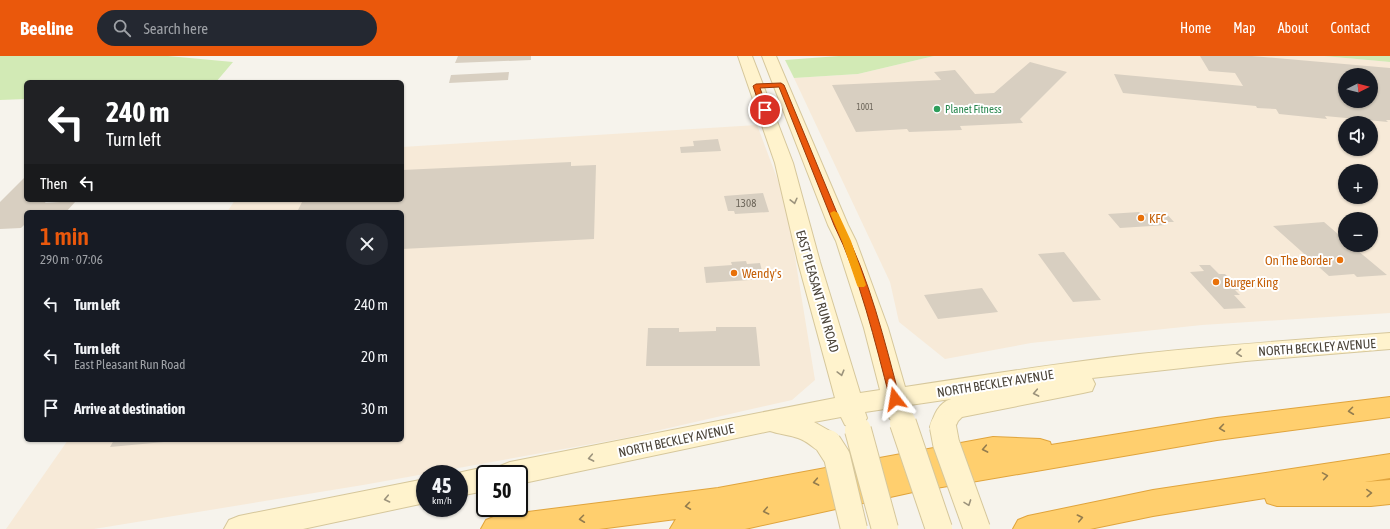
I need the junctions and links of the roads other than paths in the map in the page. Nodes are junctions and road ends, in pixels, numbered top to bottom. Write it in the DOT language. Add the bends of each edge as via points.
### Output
graph roads {
  1 [pos="745,56"];
  2 [pos="769,56"];
  3 [pos="781,85"];
  4 [pos="756,86"];
  5 [pos="807,148"];
  6 [pos="779,149"];
  7 [pos="1390,342"];
  8 [pos="1139,363"];
  9 [pos="1390,407"];
  10 [pos="899,411"];
  11 [pos="854,418"];
  12 [pos="768,421"];
  13 [pos="1080,452"];
  14 [pos="1390,466"];
  15 [pos="528,470"];
  16 [pos="1390,492"];
  17 [pos="416,493"];
  18 [pos="1204,495"];
  19 [pos="239,529"];
  20 [pos="496,529"];
  21 [pos="685,529"];
  22 [pos="854,529"];
  23 [pos="885,529"];
  24 [pos="939,529"];
  25 [pos="977,529"];
  26 [pos="1028,529"];
  1 -- 4 [label="main road, EAST PLEASANT RUN ROAD"];
  2 -- 3 [label="main road"];
  3 -- 4 [label="main road"];
  3 -- 5 [label="main road"];
  4 -- 6 [label="main road, EAST PLEASANT RUN ROAD"];
  5 -- 6 [label="main road"];
  5 -- 10 [label="main road" via="846,241 876,328"];
  6 -- 11 [label="main road, EAST PLEASANT RUN ROAD, one-way"];
  7 -- 8 [label="main road, NORTH BECKLEY AVENUE, one-way"];
  8 -- 10 [label="main road, NORTH BECKLEY AVENUE" via="1038,376"];
  8 -- 25 [label="main road, one-way, bridge" via="1117,378 954,408 946,417 943,427 946,443"];
  9 -- 13 [label="highway, one-way" via="1217,429"];
  10 -- 11 [label="main road, NORTH BECKLEY AVENUE"];
  10 -- 24 [label="main road, bridge"];
  11 -- 12 [label="main road, NORTH BECKLEY AVENUE"];
  11 -- 23 [label="main road, EAST PLEASANT RUN ROAD, bridge"];
  12 -- 15 [label="main road, NORTH BECKLEY AVENUE, one-way"];
  12 -- 22 [label="main road, bridge" via="804,429 828,443 837,457"];
  13 -- 20 [label="highway, one-way" via="993,448 718,501"];
  13 -- 21 [label="highway, one-way" via="880,486"];
  18 -- 14 [label="highway, one-way"];
  18 -- 16 [label="highway, one-way"];
  17 -- 19 [label="main road, one-way"];
  26 -- 18 [label="highway, one-way"];
}
